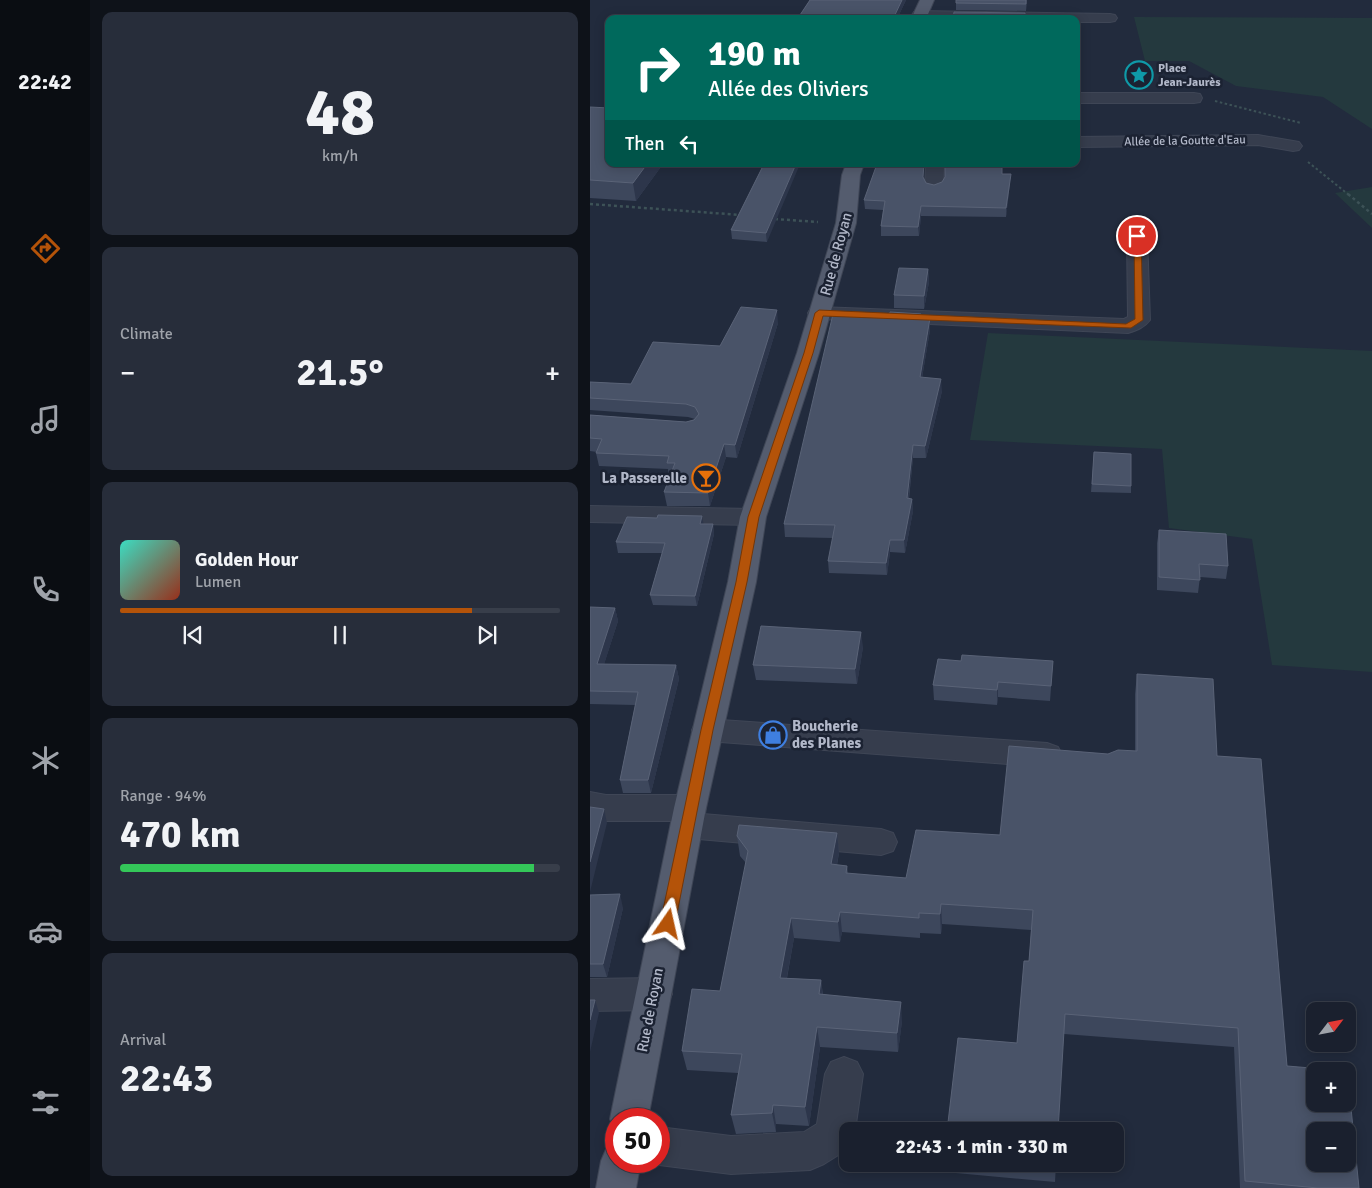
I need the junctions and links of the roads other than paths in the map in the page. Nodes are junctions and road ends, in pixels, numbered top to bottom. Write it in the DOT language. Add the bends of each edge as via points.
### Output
graph roads {
  1 [pos="1082,6"];
  2 [pos="921,11"];
  3 [pos="1029,15"];
  4 [pos="1080,17"];
  5 [pos="1110,18"];
  6 [pos="1080,98"];
  7 [pos="1194,98"];
  8 [pos="1080,142"];
  9 [pos="1293,146"];
  10 [pos="854,167"];
  11 [pos="869,167"];
  12 [pos="935,167"];
  13 [pos="934,186"];
  14 [pos="848,214"];
  15 [pos="1137,236"];
  16 [pos="819,313"];
  17 [pos="590,514"];
  18 [pos="754,517"];
  19 [pos="707,730"];
  20 [pos="1076,757"];
  21 [pos="590,805"];
  22 [pos="689,817"];
  23 [pos="881,842"];
  24 [pos="654,994"];
  25 [pos="590,995"];
  26 [pos="844,1074"];
  27 [pos="631,1108"];
  28 [pos="670,1147"];
  29 [pos="619,1173"];
  30 [pos="616,1188"];
  1 -- 2 [label="street" via="1001,6 985,13"];
  2 -- 3 [label="street"];
  4 -- 5 [label="street"];
  6 -- 7 [label="street"];
  8 -- 9 [label="street, Allée de la Goutte d'Eau" via="1258,140"];
  10 -- 14 [label="main road, Rue de Royan"];
  11 -- 14 [label="main road, Rue de Royan"];
  12 -- 13 [label="street"];
  14 -- 16 [label="main road, Rue de Royan"];
  15 -- 16 [label="street" via="1139,320 1128,326"];
  16 -- 18 [label="main road, Rue de Royan"];
  17 -- 18 [label="street"];
  18 -- 19 [label="main road, Rue de Royan"];
  19 -- 20 [label="street"];
  19 -- 22 [label="main road, Rue de Royan"];
  21 -- 22 [label="street"];
  22 -- 23 [label="street"];
  22 -- 24 [label="main road, Rue de Royan"];
  24 -- 25 [label="street"];
  24 -- 27 [label="main road, Rue de Royan"];
  26 -- 28 [label="street" via="835,1135 810,1151 732,1155"];
  29 -- 30 [label="main road"];
}
